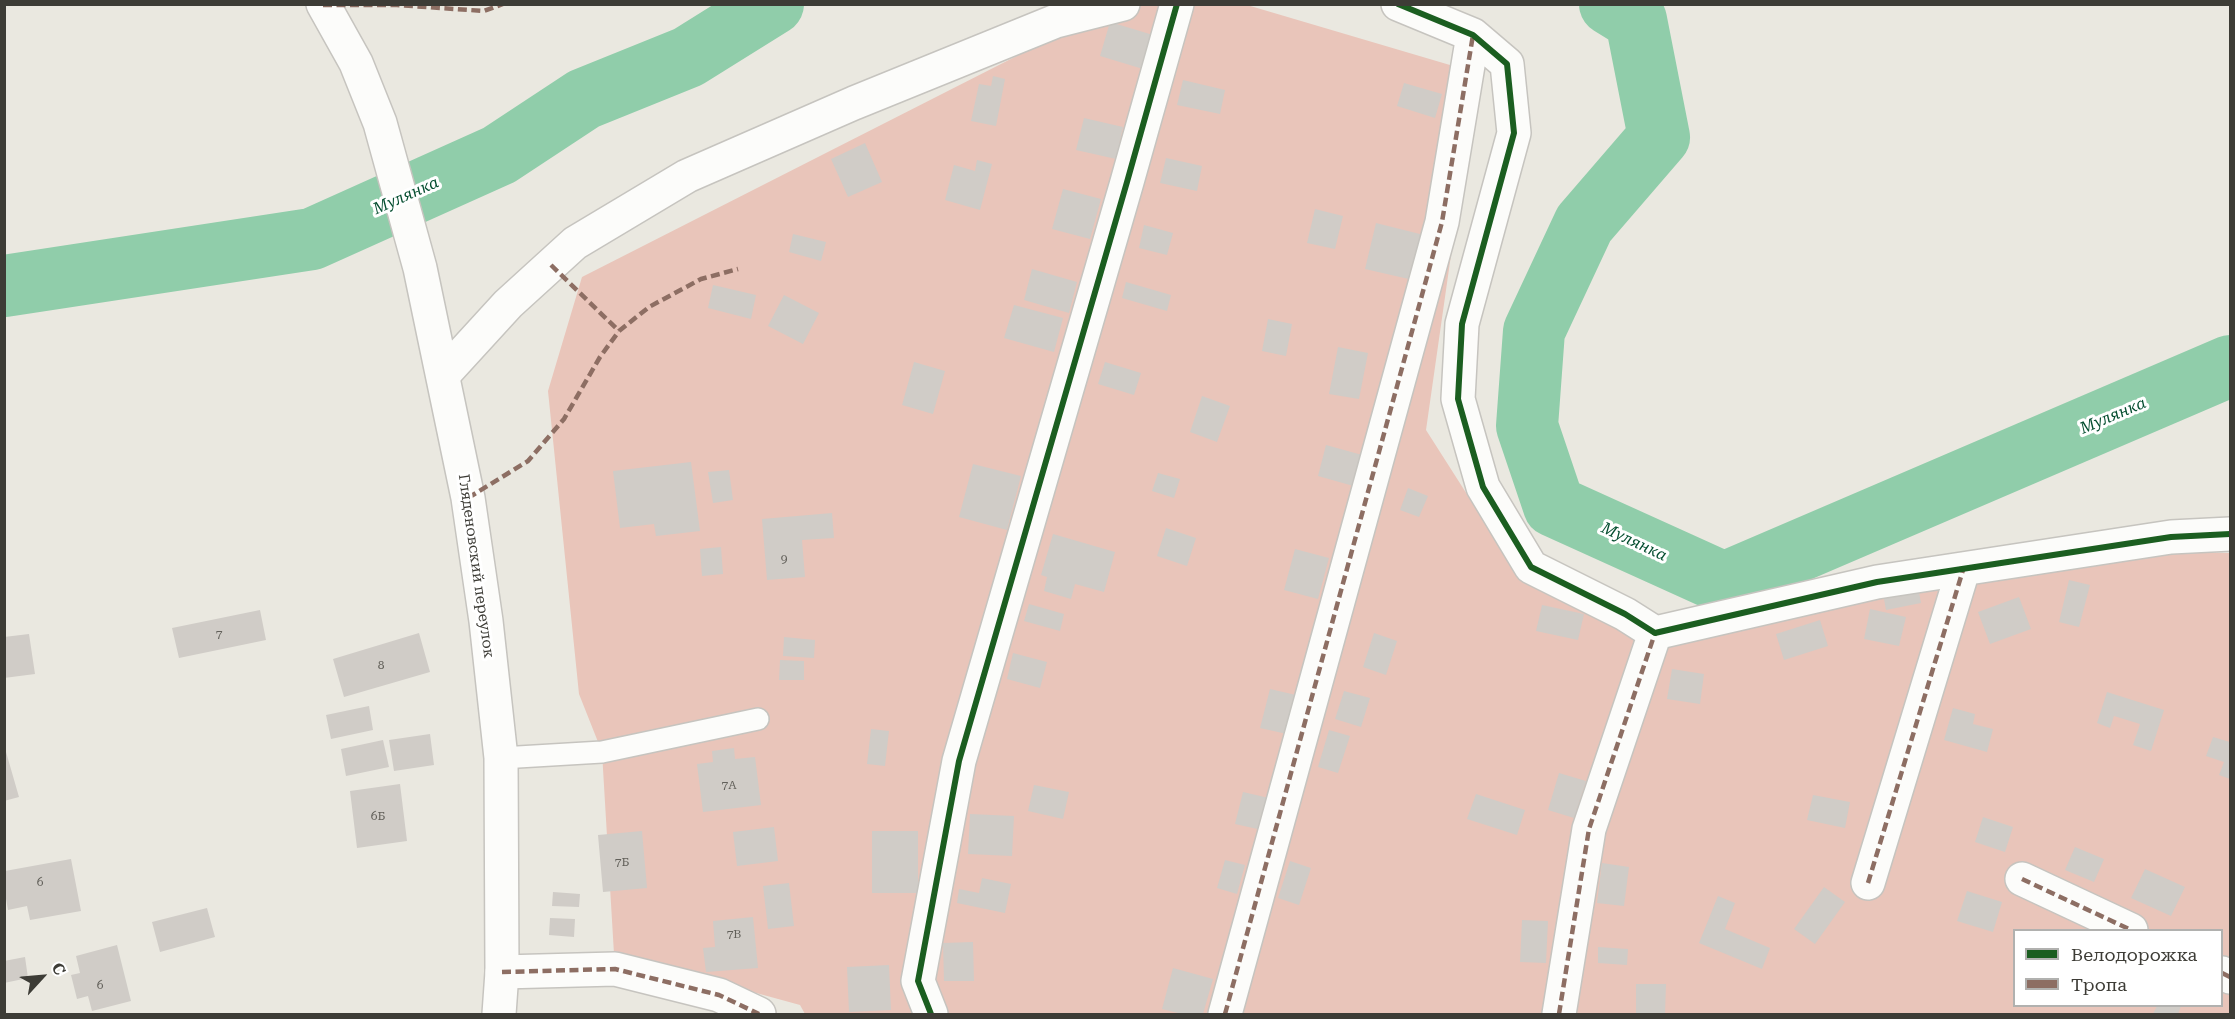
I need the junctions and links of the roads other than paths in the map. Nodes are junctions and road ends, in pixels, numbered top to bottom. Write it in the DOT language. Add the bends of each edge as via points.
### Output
graph roads {
  1 [pos="323,4"];
  2 [pos="1123,4"];
  3 [pos="1177,4"];
  4 [pos="1398,4"];
  5 [pos="1473,35"];
  6 [pos="443,375"];
  7 [pos="2230,534"];
  8 [pos="1963,570"];
  9 [pos="1655,633"];
  10 [pos="758,718"];
  11 [pos="501,758"];
  12 [pos="2022,879"];
  13 [pos="1868,884"];
  14 [pos="2129,929"];
  15 [pos="502,972"];
  16 [pos="499,1014"];
  17 [pos="759,1014"];
  18 [pos="931,1014"];
  19 [pos="1225,1014"];
  20 [pos="1559,1014"];
  1 -- 6 [label="street, Гляденовский переулок" via="356,63 380,123 420,268"];
  2 -- 6 [label="street" via="1056,21 687,176 575,243 508,304"];
  3 -- 18 [label="street" via="959,761 918,981"];
  4 -- 5 [label="street"];
  5 -- 9 [label="street" via="1507,64 1514,133 1462,324 1458,399 1483,487 1531,567"];
  5 -- 19 [label="street" via="1443,222"];
  6 -- 11 [label="street, Гляденовский переулок" via="468,498"];
  7 -- 8 [label="street" via="2171,537"];
  8 -- 9 [label="street" via="1877,582"];
  8 -- 13 [label="street"];
  9 -- 20 [label="street" via="1589,829"];
  10 -- 11 [label="lane" via="602,752"];
  11 -- 15 [label="street, Гляденовский переулок"];
  12 -- 14 [label="street"];
  15 -- 16 [label="street, Гляденовский переулок"];
  15 -- 17 [label="street" via="615,969 719,995"];
}
